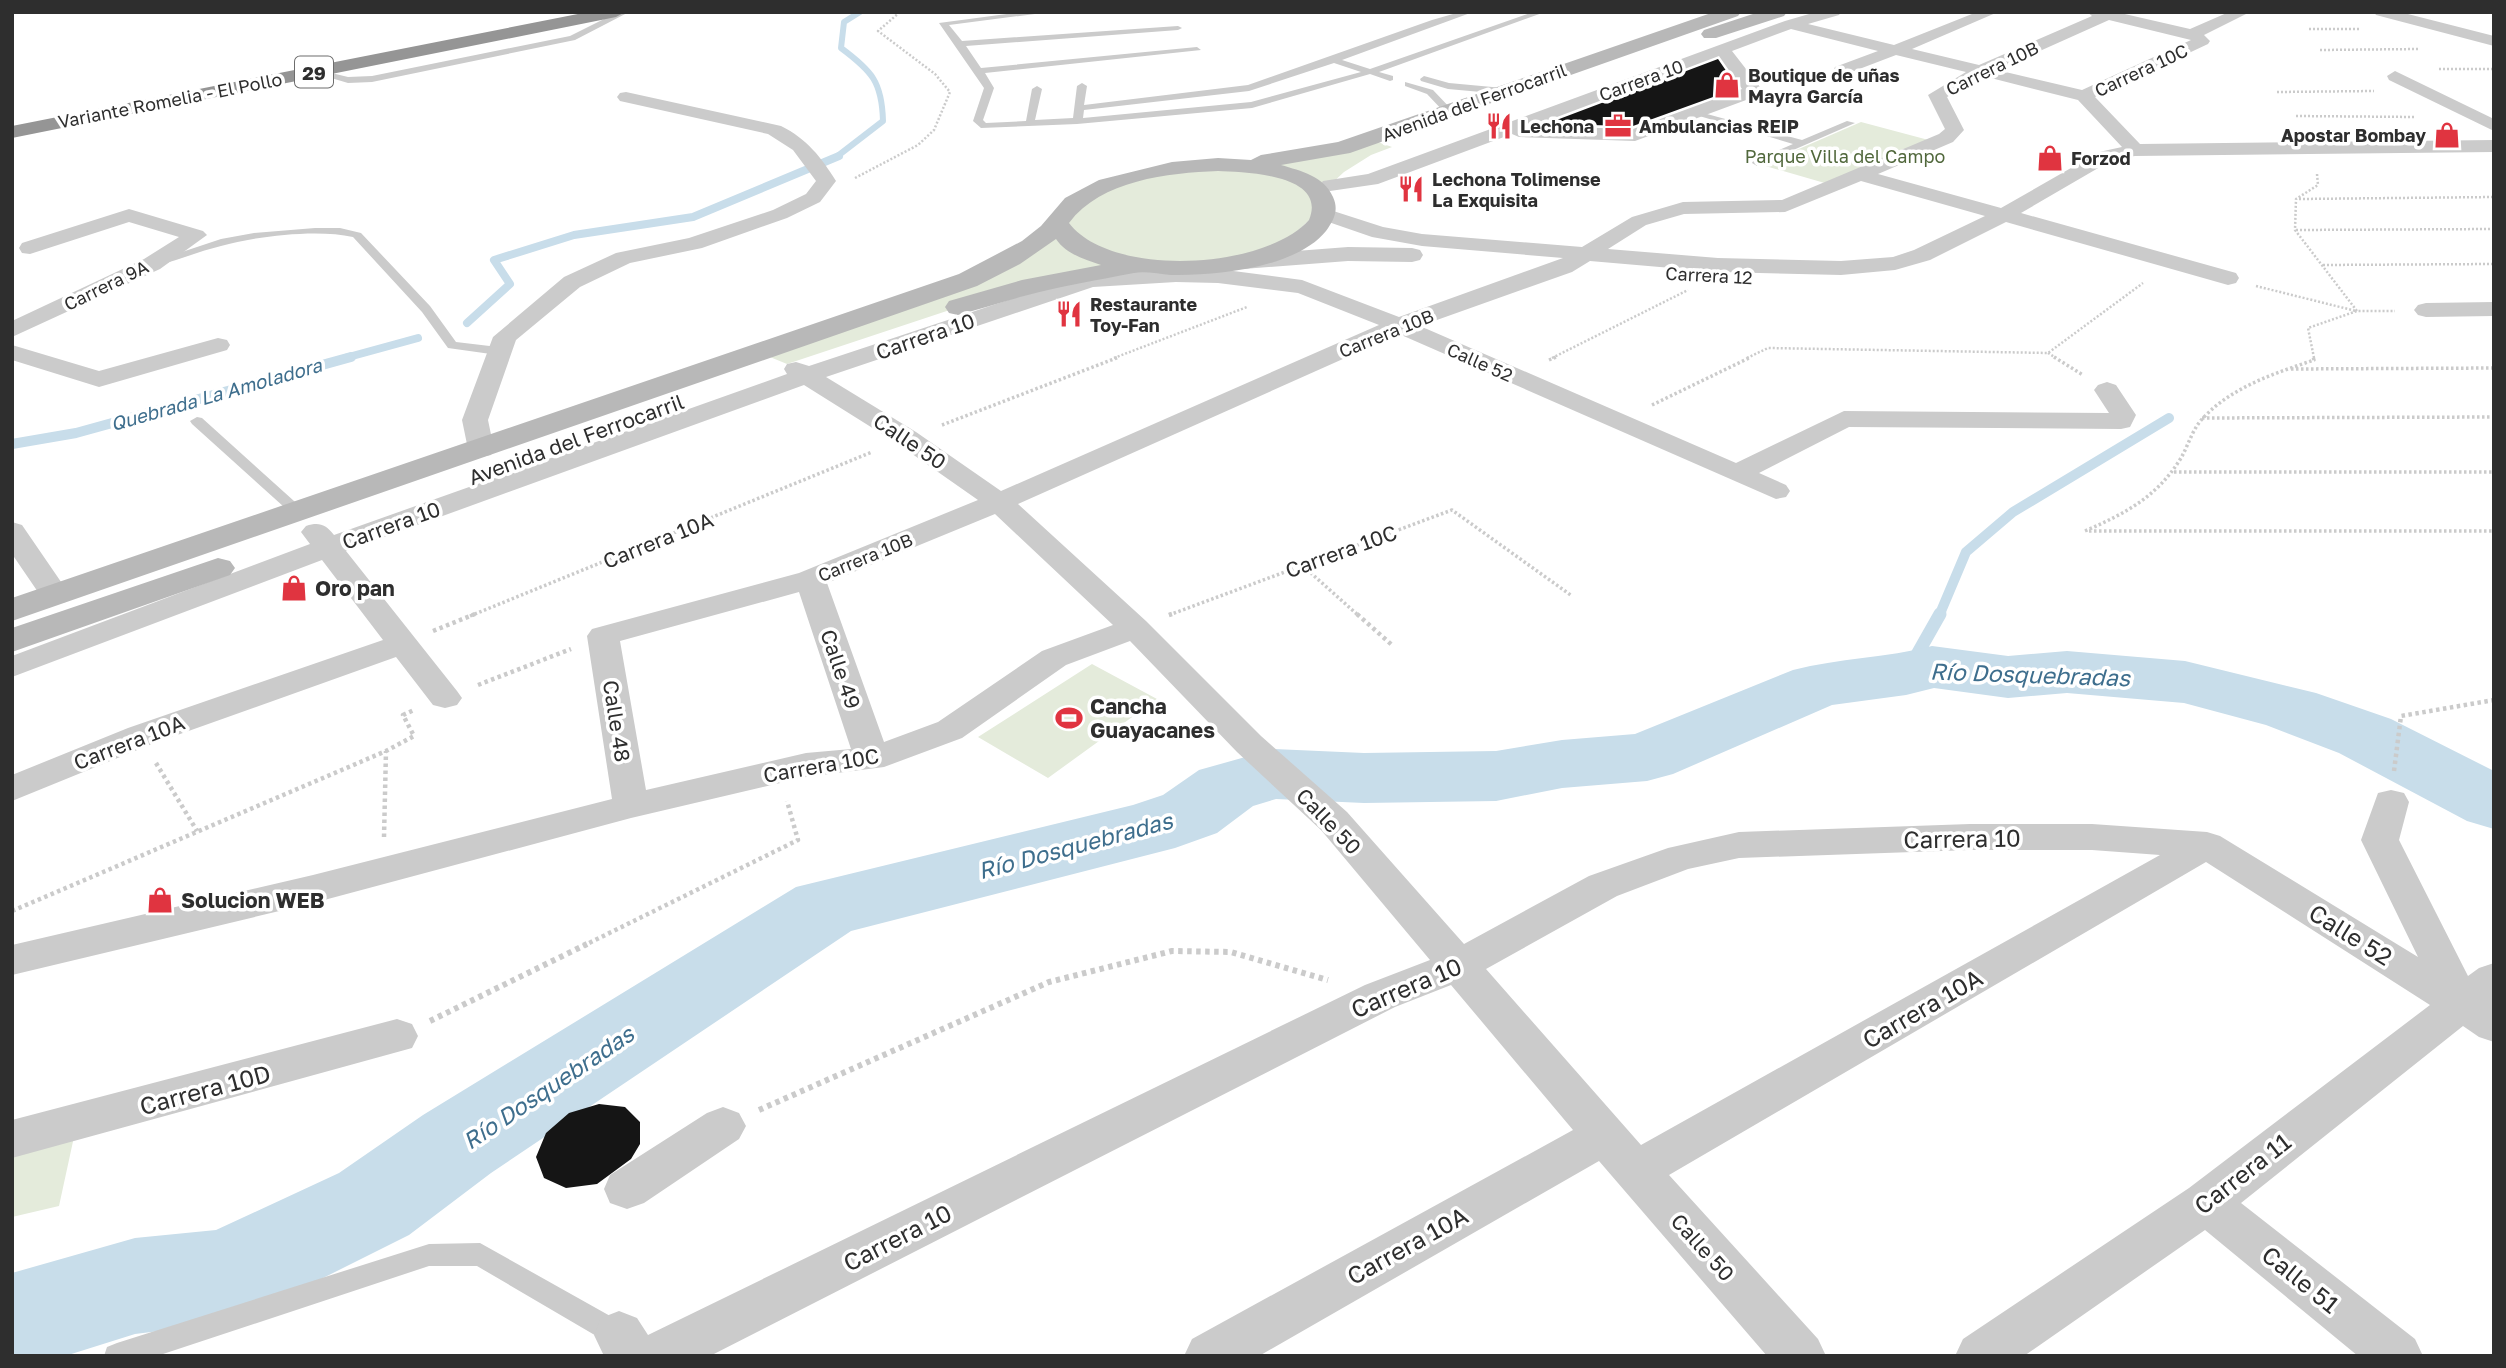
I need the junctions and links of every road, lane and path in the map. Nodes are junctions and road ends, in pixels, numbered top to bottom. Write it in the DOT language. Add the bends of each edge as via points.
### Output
graph roads {
  1 [pos="616,12"];
  2 [pos="625,12"];
  3 [pos="900,12"];
  4 [pos="962,12"];
  5 [pos="1046,12"];
  6 [pos="1469,12"];
  7 [pos="1541,12"];
  8 [pos="1732,12"];
  9 [pos="1834,12"];
  10 [pos="1991,12"];
  11 [pos="2244,12"];
  12 [pos="2381,12"];
  13 [pos="2101,13"];
  14 [pos="585,16"];
  15 [pos="1776,18"];
  16 [pos="943,23"];
  17 [pos="1178,28"];
  18 [pos="2192,34"];
  19 [pos="2489,38"];
  20 [pos="960,44"];
  21 [pos="1896,49"];
  22 [pos="2427,49"];
  23 [pos="1196,50"];
  24 [pos="1723,50"];
  25 [pos="2320,50"];
  26 [pos="1334,61"];
  27 [pos="1384,67"];
  28 [pos="979,71"];
  29 [pos="1841,71"];
  30 [pos="1980,71"];
  31 [pos="315,72"];
  32 [pos="1369,72"];
  33 [pos="2395,76"];
  34 [pos="1390,78"];
  35 [pos="1424,79"];
  36 [pos="1082,86"];
  37 [pos="1448,86"];
  38 [pos="1037,89"];
  39 [pos="1503,91"];
  40 [pos="1430,92"];
  41 [pos="2084,96"];
  42 [pos="625,97"];
  43 [pos="1080,108"];
  44 [pos="1448,111"];
  45 [pos="1699,113"];
  46 [pos="2296,116"];
  47 [pos="2477,117"];
  48 [pos="1077,121"];
  49 [pos="1030,122"];
  50 [pos="1850,123"];
  51 [pos="2494,126"];
  52 [pos="1506,130"];
  53 [pos="12,132"];
  54 [pos="1801,143"];
  55 [pos="2323,147"];
  56 [pos="2491,147"];
  57 [pos="2135,149"];
  58 [pos="1757,163"];
  59 [pos="1885,164"];
  60 [pos="1210,165"];
  61 [pos="1861,175"];
  62 [pos="2101,183"];
  63 [pos="2494,197"];
  64 [pos="813,198"];
  65 [pos="1326,199"];
  66 [pos="2296,199"];
  67 [pos="2055,210"];
  68 [pos="2028,214"];
  69 [pos="2002,216"];
  70 [pos="1057,224"];
  71 [pos="2494,229"];
  72 [pos="2295,230"];
  73 [pos="30,248"];
  74 [pos="1586,254"];
  75 [pos="1243,262"];
  76 [pos="2170,263"];
  77 [pos="152,264"];
  78 [pos="2494,264"];
  79 [pos="2323,265"];
  80 [pos="1147,266"];
  81 [pos="1564,267"];
  82 [pos="1846,274"];
  83 [pos="1714,277"];
  84 [pos="2228,278"];
  85 [pos="1090,280"];
  86 [pos="1302,286"];
  87 [pos="2494,309"];
  88 [pos="2426,310"];
  89 [pos="2357,311"];
  90 [pos="1399,326"];
  91 [pos="12,330"];
  92 [pos="218,345"];
  93 [pos="498,351"];
  94 [pos="12,352"];
  95 [pos="2048,353"];
  96 [pos="2494,368"];
  97 [pos="797,369"];
  98 [pos="2287,369"];
  99 [pos="1514,378"];
  100 [pos="2107,390"];
  101 [pos="2494,416"];
  102 [pos="2202,418"];
  103 [pos="197,421"];
  104 [pos="1617,422"];
  105 [pos="907,438"];
  106 [pos="481,449"];
  107 [pos="2173,472"];
  108 [pos="2494,472"];
  109 [pos="1737,474"];
  110 [pos="1776,491"];
  111 [pos="999,502"];
  112 [pos="12,531"];
  113 [pos="315,531"];
  114 [pos="2494,531"];
  115 [pos="1303,566"];
  116 [pos="810,579"];
  117 [pos="55,595"];
  118 [pos="1572,596"];
  119 [pos="12,610"];
  120 [pos="1135,628"];
  121 [pos="603,636"];
  122 [pos="12,642"];
  123 [pos="403,644"];
  124 [pos="1392,645"];
  125 [pos="12,667"];
  126 [pos="445,698"];
  127 [pos="2494,700"];
  128 [pos="140,736"];
  129 [pos="386,751"];
  130 [pos="872,759"];
  131 [pos="779,771"];
  132 [pos="12,789"];
  133 [pos="2391,802"];
  134 [pos="631,806"];
  135 [pos="197,831"];
  136 [pos="2207,845"];
  137 [pos="384,870"];
  138 [pos="12,912"];
  139 [pos="12,960"];
  140 [pos="1458,966"];
  141 [pos="1380,996"];
  142 [pos="2483,1002"];
  143 [pos="397,1036"];
  144 [pos="723,1126"];
  145 [pos="1604,1135"];
  146 [pos="12,1139"];
  147 [pos="1636,1171"];
  148 [pos="627,1189"];
  149 [pos="2206,1203"];
  150 [pos="637,1349"];
  151 [pos="117,1356"];
  152 [pos="1210,1356"];
  153 [pos="1800,1356"];
  154 [pos="1981,1356"];
  155 [pos="2397,1356"];
  1 -- 14 [label="highway, Variante Romelia - El Pollo / 29"];
  2 -- 31 [label="lane" via="572,37 372,79 348,80"];
  3 -- 64 [label="path" via="878,31 936,75 950,92 933,130 918,145"];
  4 -- 16 [label="lane"];
  5 -- 16 [label="lane"];
  6 -- 26 [label="lane"];
  7 -- 27 [label="lane"];
  8 -- 39 [label="main road, Avenida del Ferrocarril"];
  9 -- 15 [label="street, Carrera 10"];
  10 -- 21 [label="street"];
  11 -- 18 [label="street, Carrera 10C"];
  12 -- 19 [label="street"];
  13 -- 18 [label="street"];
  13 -- 30 [label="street, Carrera 10B"];
  14 -- 31 [label="highway, Variante Romelia - El Pollo / 29"];
  15 -- 21 [label="street"];
  15 -- 24 [label="street, Carrera 10"];
  15 -- 65 [label="main road, Avenida del Ferrocarril" via="1507,104 1381,151 1356,163"];
  16 -- 20 [label="lane"];
  17 -- 20 [label="lane"];
  18 -- 41 [label="street, Carrera 10C" via="2202,41"];
  20 -- 28 [label="lane"];
  21 -- 29 [label="street"];
  21 -- 30 [label="street"];
  22 -- 25 [label="path"];
  23 -- 28 [label="lane"];
  24 -- 45 [label="street" via="1751,92"];
  24 -- 52 [label="street, Carrera 10"];
  26 -- 32 [label="lane"];
  26 -- 43 [label="lane" via="1250,88"];
  27 -- 32 [label="lane"];
  27 -- 40 [label="lane"];
  28 -- 49 [label="lane" via="989,88 978,121 984,126"];
  30 -- 41 [label="street"];
  30 -- 59 [label="street, Carrera 10B" via="1937,95 1955,130"];
  31 -- 53 [label="highway, Variante Romelia - El Pollo / 29"];
  32 -- 34 [label="lane"];
  32 -- 48 [label="lane" via="1252,105"];
  33 -- 47 [label="street"];
  35 -- 37 [label="lane"];
  36 -- 43 [label="lane"];
  37 -- 39 [label="lane"];
  37 -- 40 [label="lane"];
  38 -- 49 [label="lane"];
  39 -- 44 [label="main road, Avenida del Ferrocarril"];
  40 -- 44 [label="lane"];
  41 -- 57 [label="street, Carrera 10C"];
  42 -- 64 [label="street" via="763,126 799,142 826,181"];
  43 -- 48 [label="lane"];
  44 -- 60 [label="main road, Avenida del Ferrocarril" via="1319,154"];
  45 -- 52 [label="street" via="1636,135"];
  45 -- 54 [label="lane"];
  46 -- 47 [label="path"];
  47 -- 51 [label="street"];
  48 -- 49 [label="lane"];
  50 -- 54 [label="lane"];
  52 -- 65 [label="street, Carrera 10"];
  54 -- 58 [label="lane"];
  55 -- 56 [label="street, Carrera 12"];
  55 -- 57 [label="street, Carrera 12"];
  55 -- 66 [label="path" via="2316,160 2318,186"];
  57 -- 62 [label="street" via="2136,162"];
  57 -- 68 [label="street, Carrera 12" via="2106,156"];
  59 -- 61 [label="street, Carrera 10B"];
  59 -- 68 [label="street"];
  60 -- 65 [label="main road" via="1281,172 1314,187"];
  60 -- 70 [label="main road, Avenida del Ferrocarril" via="1156,171 1109,184 1074,202"];
  61 -- 69 [label="street"];
  61 -- 74 [label="street, Carrera 10B" via="1785,206 1663,212 1639,220"];
  63 -- 66 [label="path"];
  64 -- 93 [label="street" via="740,229 587,272 505,337"];
  65 -- 74 [label="street, Carrera 12" via="1403,238"];
  65 -- 75 [label="main road, Avenida del Ferrocarril" via="1316,228 1299,241"];
  66 -- 72 [label="path"];
  67 -- 68 [label="street, Carrera 12"];
  68 -- 69 [label="street"];
  68 -- 76 [label="street"];
  68 -- 82 [label="street, Carrera 12" via="1943,267 1903,276"];
  69 -- 82 [label="street, Carrera 12" via="1922,255"];
  70 -- 80 [label="main road" via="1066,238 1085,250"];
  70 -- 106 [label="main road, Avenida del Ferrocarril" via="1033,246 968,280"];
  71 -- 72 [label="path"];
  72 -- 79 [label="path"];
  73 -- 77 [label="street, Carrera 9A" via="129,215 196,235"];
  74 -- 81 [label="street, Carrera 10B"];
  74 -- 82 [label="street, Carrera 12"];
  75 -- 80 [label="main road, Avenida del Ferrocarril"];
  75 -- 81 [label="street, Carrera 12" via="1394,253"];
  76 -- 84 [label="street"];
  76 -- 95 [label="path"];
  77 -- 91 [label="street, Carrera 9A"];
  77 -- 93 [label="lane" via="254,236 314,231 358,235 453,345"];
  78 -- 79 [label="path"];
  79 -- 89 [label="path"];
  80 -- 97 [label="main road, Avenida del Ferrocarril" via="995,295"];
  81 -- 83 [label="street, Carrera 12"];
  81 -- 90 [label="street, Carrera 10B"];
  82 -- 83 [label="street, Carrera 12"];
  83 -- 99 [label="path"];
  84 -- 89 [label="path"];
  85 -- 86 [label="street, Calle 52" via="1186,275"];
  85 -- 97 [label="street, Carrera 10"];
  86 -- 90 [label="street, Calle 52"];
  86 -- 105 [label="path, Carrera 10A"];
  87 -- 88 [label="street"];
  88 -- 89 [label="path"];
  89 -- 98 [label="path" via="2308,328 2314,360"];
  90 -- 99 [label="street, Calle 52"];
  90 -- 111 [label="street, Carrera 10B"];
  92 -- 94 [label="street" via="99,379"];
  93 -- 106 [label="street" via="475,420"];
  95 -- 100 [label="path"];
  95 -- 104 [label="path" via="1768,348"];
  96 -- 98 [label="path"];
  97 -- 105 [label="street, Calle 50"];
  97 -- 113 [label="main road, Avenida del Ferrocarril"];
  98 -- 102 [label="path" via="2253,382"];
  99 -- 104 [label="street, Calle 52"];
  100 -- 109 [label="street" via="2123,415 2121,421 1844,419"];
  101 -- 102 [label="path"];
  102 -- 107 [label="path"];
  103 -- 113 [label="lane"];
  104 -- 109 [label="street, Calle 52"];
  105 -- 111 [label="street, Calle 50"];
  105 -- 123 [label="path, Carrera 10A"];
  106 -- 113 [label="main road, Avenida del Ferrocarril"];
  107 -- 108 [label="path"];
  107 -- 114 [label="path" via="2147,502 2085,531"];
  109 -- 110 [label="street, Calle 52"];
  111 -- 116 [label="street, Carrera 10B"];
  111 -- 120 [label="street, Calle 50"];
  112 -- 117 [label="street"];
  113 -- 117 [label="main road, Avenida del Ferrocarril"];
  113 -- 122 [label="main road, Avenida del Ferrocarril"];
  113 -- 123 [label="street"];
  113 -- 125 [label="street, Carrera 10"];
  115 -- 118 [label="path, Carrera 10C" via="1452,510"];
  115 -- 120 [label="path, Carrera 10C"];
  115 -- 124 [label="path"];
  116 -- 121 [label="street, Carrera 10B"];
  116 -- 130 [label="street, Calle 49"];
  117 -- 119 [label="main road, Avenida del Ferrocarril"];
  120 -- 130 [label="street, Carrera 10C" via="1054,658 950,730"];
  120 -- 140 [label="street, Calle 50" via="1249,744 1334,821"];
  121 -- 126 [label="path"];
  121 -- 134 [label="street, Calle 48"];
  123 -- 126 [label="street"];
  123 -- 128 [label="street, Carrera 10A"];
  126 -- 129 [label="path" via="403,715 414,736"];
  127 -- 133 [label="path" via="2400,716"];
  128 -- 132 [label="street, Carrera 10A"];
  128 -- 135 [label="path"];
  129 -- 135 [label="path"];
  129 -- 137 [label="path"];
  130 -- 131 [label="street, Carrera 10C"];
  131 -- 134 [label="street, Carrera 10C"];
  131 -- 143 [label="path" via="797,840"];
  133 -- 142 [label="street" via="2380,840"];
  134 -- 137 [label="street, Carrera 10C"];
  135 -- 138 [label="path"];
  136 -- 140 [label="street, Carrera 10" via="2092,837 1970,837 1739,845 1681,858 1603,886"];
  136 -- 142 [label="street, Calle 52"];
  136 -- 147 [label="street, Carrera 10A"];
  137 -- 139 [label="street, Carrera 10C"];
  140 -- 141 [label="street, Carrera 10"];
  140 -- 145 [label="street, Calle 50"];
  141 -- 144 [label="path" via="1231,952 1172,951 1049,982"];
  141 -- 150 [label="street, Carrera 10"];
  142 -- 149 [label="street, Carrera 11"];
  143 -- 146 [label="street, Carrera 10D"];
  144 -- 148 [label="street"];
  145 -- 147 [label="street, Calle 50"];
  145 -- 152 [label="street, Carrera 10A"];
  147 -- 153 [label="street, Calle 50"];
  149 -- 154 [label="street, Carrera 11"];
  149 -- 155 [label="street, Calle 51"];
  150 -- 151 [label="lane" via="480,1254 429,1255"];
}
